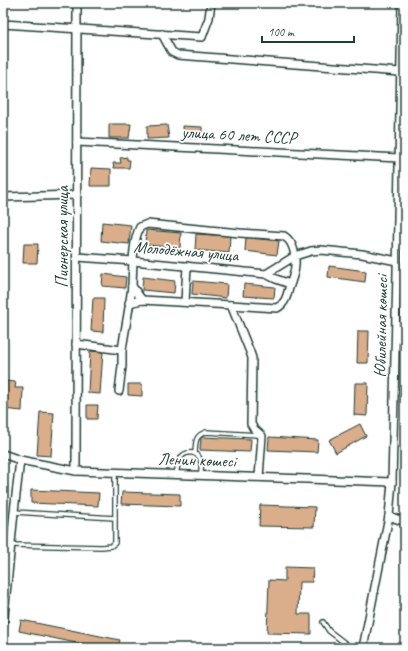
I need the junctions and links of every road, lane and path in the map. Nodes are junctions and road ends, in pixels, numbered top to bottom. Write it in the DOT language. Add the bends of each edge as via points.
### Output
graph roads {
  1 [pos="77,3"];
  2 [pos="211,3"];
  3 [pos="402,3"];
  4 [pos="3,24"];
  5 [pos="77,29"];
  6 [pos="162,34"];
  7 [pos="400,72"];
  8 [pos="77,142"];
  9 [pos="399,158"];
  10 [pos="77,195"];
  11 [pos="3,197"];
  12 [pos="295,256"];
  13 [pos="77,257"];
  14 [pos="133,261"];
  15 [pos="397,261"];
  16 [pos="187,266"];
  17 [pos="397,272"];
  18 [pos="405,273"];
  19 [pos="266,274"];
  20 [pos="290,284"];
  21 [pos="132,286"];
  22 [pos="142,300"];
  23 [pos="185,302"];
  24 [pos="129,303"];
  25 [pos="231,305"];
  26 [pos="76,344"];
  27 [pos="122,350"];
  28 [pos="119,391"];
  29 [pos="262,436"];
  30 [pos="195,453"];
  31 [pos="3,454"];
  32 [pos="20,460"];
  33 [pos="76,471"];
  34 [pos="115,472"];
  35 [pos="176,475"];
  36 [pos="201,475"];
  37 [pos="259,478"];
  38 [pos="392,482"];
  39 [pos="14,512"];
  40 [pos="389,516"];
  41 [pos="115,518"];
  42 [pos="405,522"];
  43 [pos="11,545"];
  44 [pos="323,622"];
  45 [pos="3,626"];
  46 [pos="351,647"];
  47 [pos="301,648"];
  48 [pos="359,648"];
  49 [pos="363,648"];
  1 -- 5 [label="street, Пионерская улица"];
  2 -- 6 [label="street" via="202,37"];
  3 -- 7 [label="street, Юбилейная көшесі"];
  4 -- 5 [label="street"];
  5 -- 6 [label="street"];
  5 -- 8 [label="street, Пионерская улица"];
  6 -- 7 [label="street" via="172,52 178,55"];
  7 -- 9 [label="street, Юбилейная көшесі"];
  8 -- 9 [label="street, улица 60 лет СССР"];
  8 -- 10 [label="street, Пионерская улица"];
  9 -- 15 [label="street, Юбилейная көшесі"];
  10 -- 11 [label="street"];
  10 -- 13 [label="street, Пионерская улица"];
  12 -- 14 [label="street" via="292,244 284,236 147,224 140,227 137,233"];
  12 -- 15 [label="street" via="321,250"];
  12 -- 19 [label="street"];
  12 -- 20 [label="street" via="296,263"];
  13 -- 14 [label="street, Молодёжная улица"];
  13 -- 26 [label="street, Пионерская улица"];
  14 -- 16 [label="street, Молодёжная улица"];
  14 -- 21 [label="street"];
  15 -- 17 [label="street, Юбилейная көшесі"];
  16 -- 19 [label="street, Молодёжная улица"];
  16 -- 23 [label="street"];
  17 -- 18 [label="street"];
  17 -- 38 [label="street, Юбилейная көшесі"];
  19 -- 20 [label="street, Молодёжная улица"];
  20 -- 25 [label="street" via="285,301 277,308"];
  21 -- 22 [label="street"];
  21 -- 24 [label="street"];
  22 -- 23 [label="street"];
  22 -- 24 [label="street"];
  23 -- 25 [label="street"];
  24 -- 27 [label="street"];
  25 -- 29 [label="street" via="252,358 251,424"];
  26 -- 27 [label="street"];
  26 -- 33 [label="street, Пионерская улица"];
  27 -- 28 [label="street"];
  29 -- 30 [label="lane" via="206,432 197,437"];
  29 -- 37 [label="street"];
  30 -- 35 [label="lane" via="187,453 180,458"];
  30 -- 36 [label="lane" via="200,460"];
  31 -- 32 [label="street, Ленин көшесі"];
  32 -- 33 [label="street, Ленин көшесі"];
  32 -- 39 [label="street"];
  33 -- 34 [label="street, Ленин көшесі"];
  34 -- 35 [label="street, Ленин көшесі"];
  34 -- 41 [label="lane"];
  35 -- 36 [label="street, Ленин көшесі"];
  36 -- 37 [label="street, Ленин көшесі"];
  37 -- 38 [label="street, Ленин көшесі"];
  38 -- 40 [label="street, Юбилейная көшесі"];
  39 -- 41 [label="lane"];
  39 -- 43 [label="street"];
  40 -- 42 [label="street"];
  40 -- 49 [label="street, Юбилейная көшесі"];
  41 -- 43 [label="lane" via="115,543 111,546"];
  43 -- 45 [label="street"];
  44 -- 46 [label="lane"];
  46 -- 47 [label="lane"];
  46 -- 48 [label="lane"];
}
